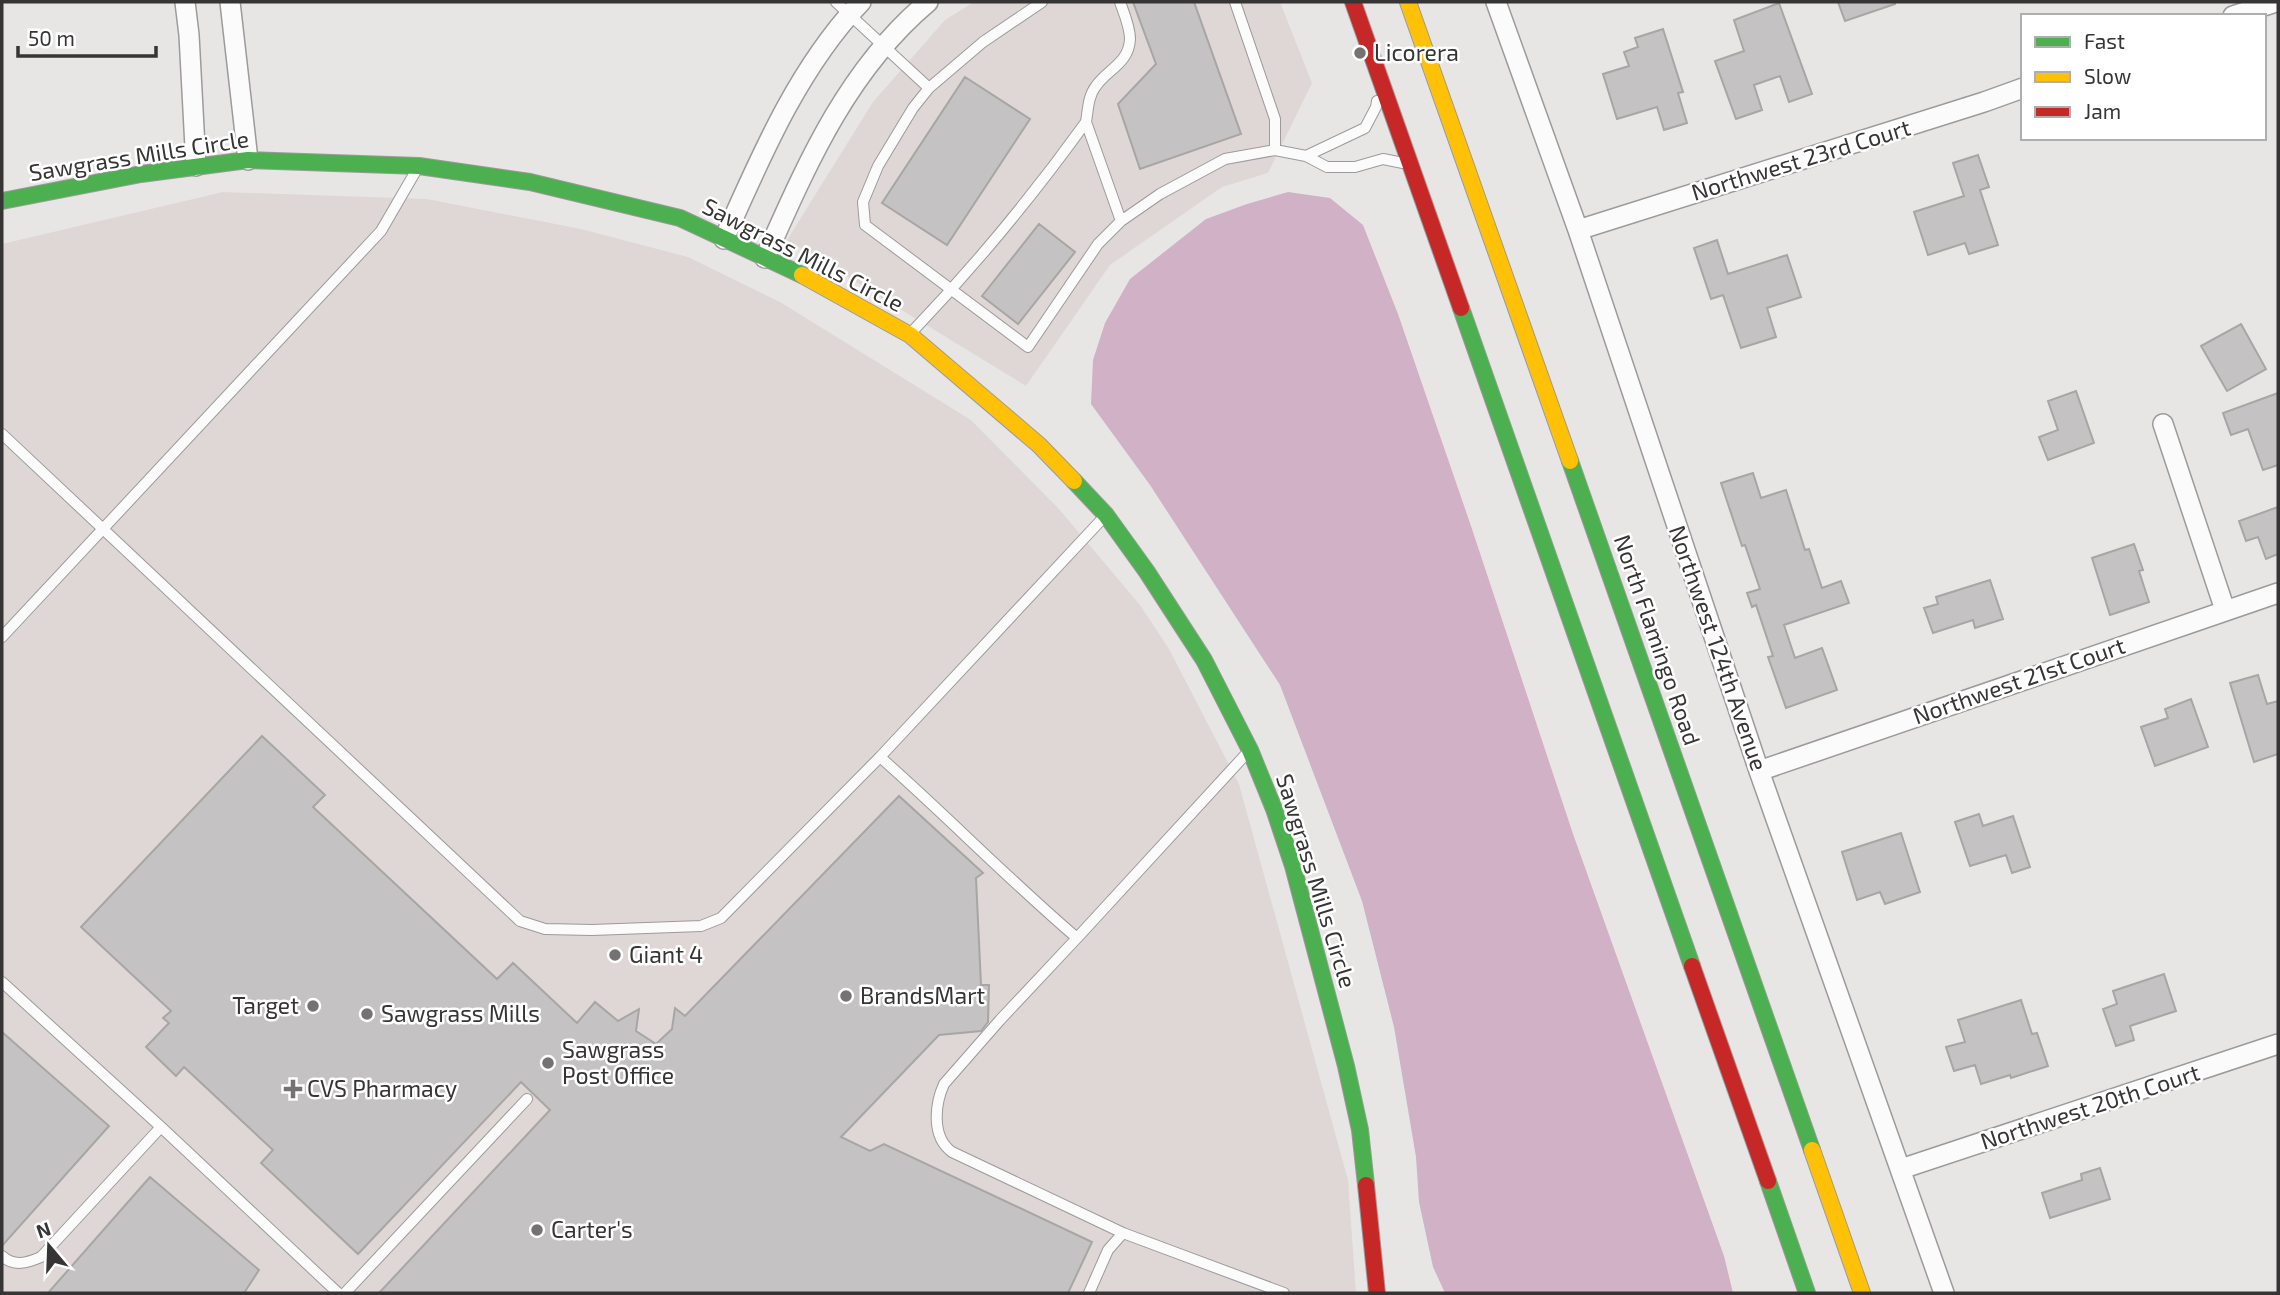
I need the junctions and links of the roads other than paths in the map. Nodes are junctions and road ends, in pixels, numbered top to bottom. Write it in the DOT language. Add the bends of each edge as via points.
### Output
graph roads {
  1 [pos="185,2"];
  2 [pos="230,2"];
  3 [pos="928,2"];
  4 [pos="1042,2"];
  5 [pos="1121,2"];
  6 [pos="1235,2"];
  7 [pos="1353,2"];
  8 [pos="1408,2"];
  9 [pos="1496,2"];
  10 [pos="2276,2"];
  11 [pos="849,6"];
  12 [pos="2239,14"];
  13 [pos="883,45"];
  14 [pos="1380,80"];
  15 [pos="929,88"];
  16 [pos="2021,89"];
  17 [pos="1086,122"];
  18 [pos="1275,150"];
  19 [pos="1306,156"];
  20 [pos="248,160"];
  21 [pos="1410,165"];
  22 [pos="196,166"];
  23 [pos="419,166"];
  24 [pos="2,201"];
  25 [pos="1121,221"];
  26 [pos="1578,230"];
  27 [pos="724,239"];
  28 [pos="765,258"];
  29 [pos="951,291"];
  30 [pos="909,335"];
  31 [pos="2163,424"];
  32 [pos="2,434"];
  33 [pos="1106,515"];
  34 [pos="104,528"];
  35 [pos="2278,593"];
  36 [pos="2225,610"];
  37 [pos="2,637"];
  38 [pos="1250,750"];
  39 [pos="880,757"];
  40 [pos="1759,771"];
  41 [pos="1077,938"];
  42 [pos="2,982"];
  43 [pos="2278,1044"];
  44 [pos="527,1099"];
  45 [pos="161,1127"];
  46 [pos="1901,1170"];
  47 [pos="1123,1233"];
  48 [pos="2,1256"];
  49 [pos="338,1293"];
  50 [pos="345,1293"];
  51 [pos="1089,1293"];
  52 [pos="1284,1293"];
  53 [pos="1377,1293"];
  54 [pos="1807,1293"];
  55 [pos="1862,1293"];
  56 [pos="1944,1293"];
  1 -- 22 [label="street"];
  2 -- 20 [label="street"];
  3 -- 13 [label="street"];
  4 -- 15 [label="lane" via="983,42"];
  5 -- 17 [label="lane" via="1129,49 1123,61 1096,85"];
  6 -- 18 [label="lane" via="1275,119"];
  7 -- 14 [label="main road"];
  8 -- 55 [label="main road, North Flamingo Road"];
  9 -- 26 [label="street, Northwest 124th Avenue"];
  10 -- 12 [label="street"];
  11 -- 13 [label="lane"];
  11 -- 27 [label="street" via="767,145"];
  13 -- 15 [label="lane"];
  13 -- 28 [label="street" via="847,94"];
  14 -- 19 [label="lane" via="1376,107 1365,128"];
  14 -- 21 [label="main road"];
  15 -- 29 [label="lane" via="878,166 863,202 865,225"];
  16 -- 26 [label="street, Northwest 23rd Court"];
  17 -- 25 [label="lane"];
  17 -- 29 [label="lane"];
  18 -- 19 [label="lane"];
  18 -- 25 [label="lane" via="1225,159"];
  19 -- 21 [label="lane" via="1327,167 1355,167 1383,159"];
  20 -- 22 [label="main road, Sawgrass Mills Circle"];
  20 -- 23 [label="main road, Sawgrass Mills Circle"];
  21 -- 54 [label="main road"];
  22 -- 24 [label="main road, Sawgrass Mills Circle"];
  23 -- 27 [label="main road, Sawgrass Mills Circle" via="530,182 644,209 680,218"];
  23 -- 34 [label="lane" via="381,231"];
  25 -- 29 [label="lane" via="1098,244 1028,348"];
  26 -- 40 [label="street, Northwest 124th Avenue"];
  27 -- 28 [label="main road, Sawgrass Mills Circle"];
  28 -- 30 [label="main road, Sawgrass Mills Circle"];
  29 -- 30 [label="lane"];
  30 -- 33 [label="main road, Sawgrass Mills Circle" via="1039,445"];
  31 -- 36 [label="street"];
  32 -- 34 [label="lane"];
  33 -- 38 [label="main road, Sawgrass Mills Circle" via="1204,660"];
  33 -- 39 [label="lane"];
  34 -- 37 [label="lane"];
  34 -- 39 [label="lane" via="500,904 520,921 545,929 701,926 721,918"];
  35 -- 36 [label="street, Northwest 21st Court"];
  36 -- 40 [label="street, Northwest 21st Court"];
  38 -- 41 [label="lane"];
  38 -- 53 [label="main road, Sawgrass Mills Circle" via="1293,866 1346,1066 1360,1130"];
  39 -- 41 [label="lane"];
  40 -- 46 [label="street, Northwest 124th Avenue"];
  41 -- 47 [label="lane" via="944,1084 937,1103 937,1126 952,1152"];
  42 -- 45 [label="lane"];
  43 -- 46 [label="street, Northwest 20th Court"];
  44 -- 50 [label="lane"];
  45 -- 48 [label="lane" via="41,1257 25,1264"];
  45 -- 49 [label="lane"];
  46 -- 56 [label="street, Northwest 124th Avenue"];
  47 -- 51 [label="lane" via="1108,1250"];
  47 -- 52 [label="lane"];
}
